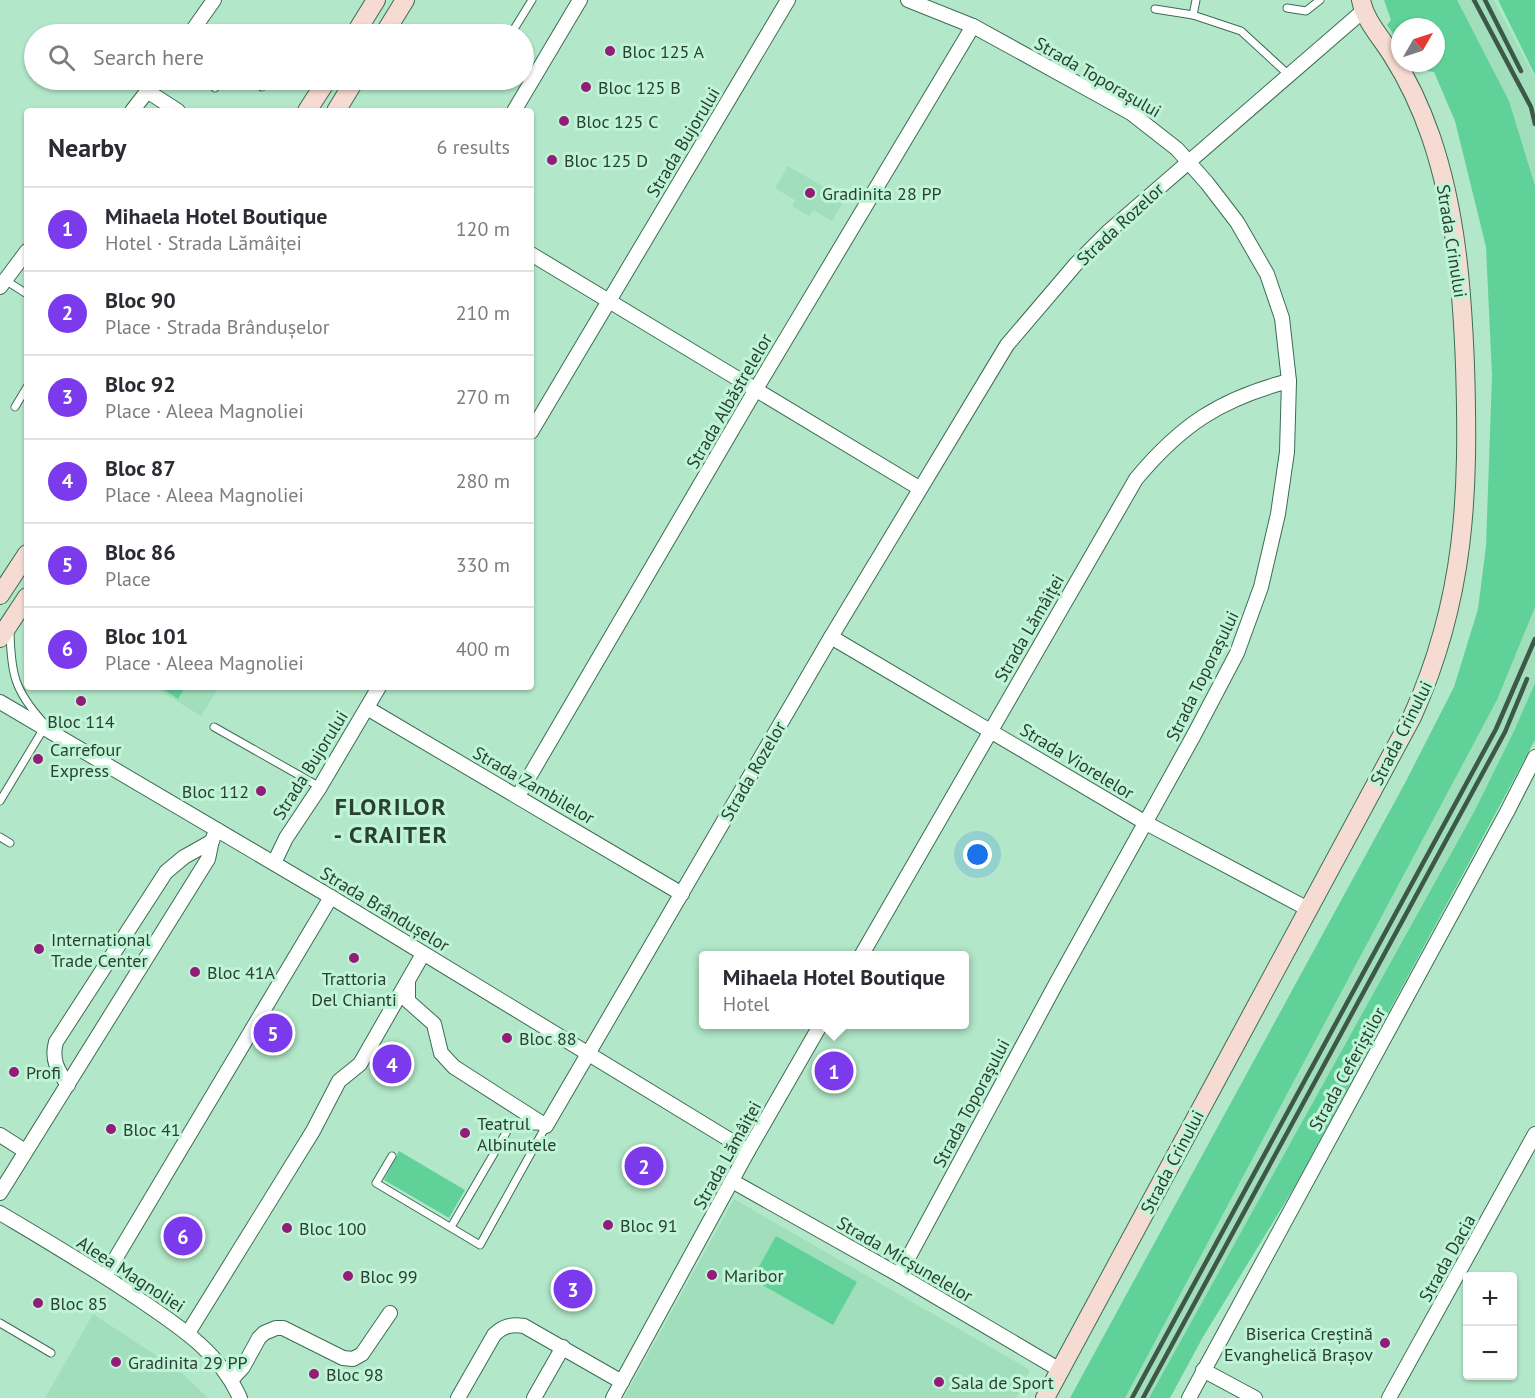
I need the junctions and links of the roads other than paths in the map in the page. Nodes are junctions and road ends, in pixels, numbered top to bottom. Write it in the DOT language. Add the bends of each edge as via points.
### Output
graph roads {
  1 [pos="214,0"];
  2 [pos="376,0"];
  3 [pos="405,0"];
  4 [pos="532,0"];
  5 [pos="580,0"];
  6 [pos="788,0"];
  7 [pos="908,0"];
  8 [pos="1196,0"];
  9 [pos="1320,0"];
  10 [pos="1362,6"];
  11 [pos="1287,8"];
  12 [pos="1155,9"];
  13 [pos="1193,15"];
  14 [pos="197,24"];
  15 [pos="361,24"];
  16 [pos="390,24"];
  17 [pos="517,24"];
  18 [pos="973,26"];
  19 [pos="534,65"];
  20 [pos="1290,76"];
  21 [pos="321,90"];
  22 [pos="350,90"];
  23 [pos="522,90"];
  24 [pos="147,92"];
  25 [pos="134,108"];
  26 [pos="173,108"];
  27 [pos="309,108"];
  28 [pos="338,108"];
  29 [pos="515,108"];
  30 [pos="1188,162"];
  31 [pos="24,255"];
  32 [pos="534,256"];
  33 [pos="3,284"];
  34 [pos="24,293"];
  35 [pos="609,302"];
  36 [pos="1289,381"];
  37 [pos="756,390"];
  38 [pos="24,392"];
  39 [pos="15,407"];
  40 [pos="534,427"];
  41 [pos="919,488"];
  42 [pos="24,559"];
  43 [pos="0,595"];
  44 [pos="24,602"];
  45 [pos="5,631"];
  46 [pos="831,636"];
  47 [pos="377,690"];
  48 [pos="0,702"];
  49 [pos="367,708"];
  50 [pos="214,727"];
  51 [pos="48,730"];
  52 [pos="990,731"];
  53 [pos="1535,757"];
  54 [pos="320,787"];
  55 [pos="518,796"];
  56 [pos="0,801"];
  57 [pos="1146,823"];
  58 [pos="217,830"];
  59 [pos="0,837"];
  60 [pos="10,843"];
  61 [pos="209,843"];
  62 [pos="274,863"];
  63 [pos="682,894"];
  64 [pos="332,897"];
  65 [pos="1308,909"];
  66 [pos="864,951"];
  67 [pos="423,954"];
  68 [pos="408,981"];
  69 [pos="818,1029"];
  70 [pos="588,1054"];
  71 [pos="68,1084"];
  72 [pos="546,1126"];
  73 [pos="1535,1134"];
  74 [pos="0,1135"];
  75 [pos="25,1151"];
  76 [pos="748,1151"];
  77 [pos="392,1156"];
  78 [pos="732,1181"];
  79 [pos="0,1193"];
  80 [pos="0,1213"];
  81 [pos="451,1227"];
  82 [pos="899,1275"];
  83 [pos="105,1276"];
  84 [pos="390,1313"];
  85 [pos="0,1323"];
  86 [pos="188,1333"];
  87 [pos="563,1347"];
  88 [pos="51,1353"];
  89 [pos="1060,1370"];
  90 [pos="1203,1370"];
  91 [pos="232,1379"];
  92 [pos="622,1382"];
  93 [pos="240,1398"];
  94 [pos="458,1398"];
  95 [pos="534,1398"];
  96 [pos="613,1398"];
  97 [pos="1045,1398"];
  98 [pos="1189,1398"];
  99 [pos="1255,1398"];
  100 [pos="1389,1398"];
  1 -- 14 [label="street"];
  2 -- 15 [label="street"];
  3 -- 16 [label="street"];
  4 -- 17 [label="lane"];
  5 -- 19 [label="street"];
  6 -- 35 [label="street, Strada Bujorului"];
  7 -- 18 [label="street, Strada Toporașului"];
  8 -- 13 [label="lane"];
  9 -- 11 [label="lane" via="1306,11"];
  10 -- 20 [label="street, Strada Rozelor"];
  10 -- 65 [label="street, Strada Crinului" via="1417,101 1431,137 1453,228 1464,332 1464,518 1454,594 1427,684"];
  12 -- 13 [label="lane"];
  13 -- 20 [label="lane" via="1241,31"];
  18 -- 30 [label="street, Strada Toporașului" via="1131,113"];
  18 -- 37 [label="street, Strada Albăstrelelor"];
  20 -- 30 [label="street, Strada Rozelor"];
  21 -- 27 [label="street"];
  22 -- 28 [label="street"];
  23 -- 29 [label="street"];
  24 -- 25 [label="street"];
  24 -- 26 [label="street"];
  30 -- 36 [label="street, Strada Toporașului" via="1237,222 1267,274 1282,318"];
  30 -- 41 [label="street, Strada Rozelor" via="1076,264 1007,345"];
  31 -- 33 [label="street"];
  32 -- 35 [label="street"];
  33 -- 34 [label="lane"];
  35 -- 37 [label="street"];
  35 -- 40 [label="street, Strada Bujorului"];
  36 -- 52 [label="street, Strada Lămâiței" via="1208,413 1158,452 1136,479"];
  36 -- 57 [label="street, Strada Toporașului" via="1287,452 1261,587 1231,663"];
  37 -- 41 [label="street"];
  37 -- 55 [label="street, Strada Albăstrelelor"];
  38 -- 39 [label="lane"];
  41 -- 46 [label="street, Strada Rozelor"];
  42 -- 43 [label="street"];
  44 -- 45 [label="street"];
  45 -- 51 [label="lane" via="18,687"];
  46 -- 52 [label="street, Strada Viorelelor"];
  46 -- 63 [label="street, Strada Rozelor"];
  47 -- 49 [label="street, Strada Bujorului"];
  48 -- 51 [label="street, Strada Brândușelor"];
  49 -- 54 [label="street, Strada Bujorului"];
  49 -- 55 [label="street, Strada Zambilelor"];
  50 -- 54 [label="lane"];
  51 -- 56 [label="lane"];
  51 -- 58 [label="street, Strada Brândușelor"];
  52 -- 57 [label="street, Strada Viorelelor"];
  52 -- 66 [label="street, Strada Lămâiței"];
  53 -- 90 [label="street, Strada Ceferiștilor"];
  54 -- 62 [label="street, Strada Bujorului"];
  55 -- 63 [label="street, Strada Zambilelor"];
  57 -- 65 [label="street, Strada Viorelelor"];
  57 -- 82 [label="street, Strada Toporașului"];
  58 -- 61 [label="street"];
  58 -- 62 [label="street, Strada Brândușelor"];
  59 -- 60 [label="lane"];
  61 -- 71 [label="street" via="208,859"];
  61 -- 71 [label="street" via="166,872 56,1042 55,1062"];
  62 -- 64 [label="street, Strada Brândușelor"];
  63 -- 70 [label="street, Strada Rozelor"];
  64 -- 67 [label="street, Strada Brândușelor"];
  64 -- 83 [label="street"];
  65 -- 89 [label="street, Strada Crinului"];
  67 -- 68 [label="street"];
  67 -- 70 [label="street, Strada Brândușelor"];
  68 -- 72 [label="street" via="408,1001 434,1024 441,1053 447,1060"];
  68 -- 86 [label="street" via="360,1064 339,1081 313,1131"];
  69 -- 76 [label="street, Strada Lămâiței"];
  70 -- 72 [label="street, Strada Rozelor"];
  70 -- 76 [label="street, Strada Brândușelor"];
  71 -- 75 [label="street"];
  72 -- 81 [label="lane" via="510,1126"];
  72 -- 81 [label="lane" via="480,1245"];
  73 -- 100 [label="street, Strada Dacia"];
  74 -- 75 [label="street"];
  75 -- 79 [label="street"];
  76 -- 78 [label="street, Strada Lămâiței"];
  77 -- 81 [label="lane" via="376,1183"];
  78 -- 82 [label="street, Strada Micșunelelor"];
  78 -- 92 [label="street, Strada Lămâiței"];
  80 -- 83 [label="street, Aleea Magnoliei"];
  82 -- 89 [label="street, Strada Micșunelelor"];
  83 -- 86 [label="street, Aleea Magnoliei"];
  84 -- 91 [label="street" via="362,1353 353,1359 343,1358 283,1328 271,1330 259,1338"];
  85 -- 88 [label="lane"];
  86 -- 91 [label="street, Aleea Magnoliei"];
  87 -- 92 [label="street"];
  87 -- 94 [label="street" via="524,1326 500,1329"];
  87 -- 95 [label="street"];
  89 -- 97 [label="street, Strada Crinului"];
  90 -- 98 [label="street, Strada Ceferiștilor"];
  90 -- 99 [label="street"];
  91 -- 93 [label="street, Aleea Magnoliei"];
  92 -- 96 [label="street, Strada Lămâiței"];
}
